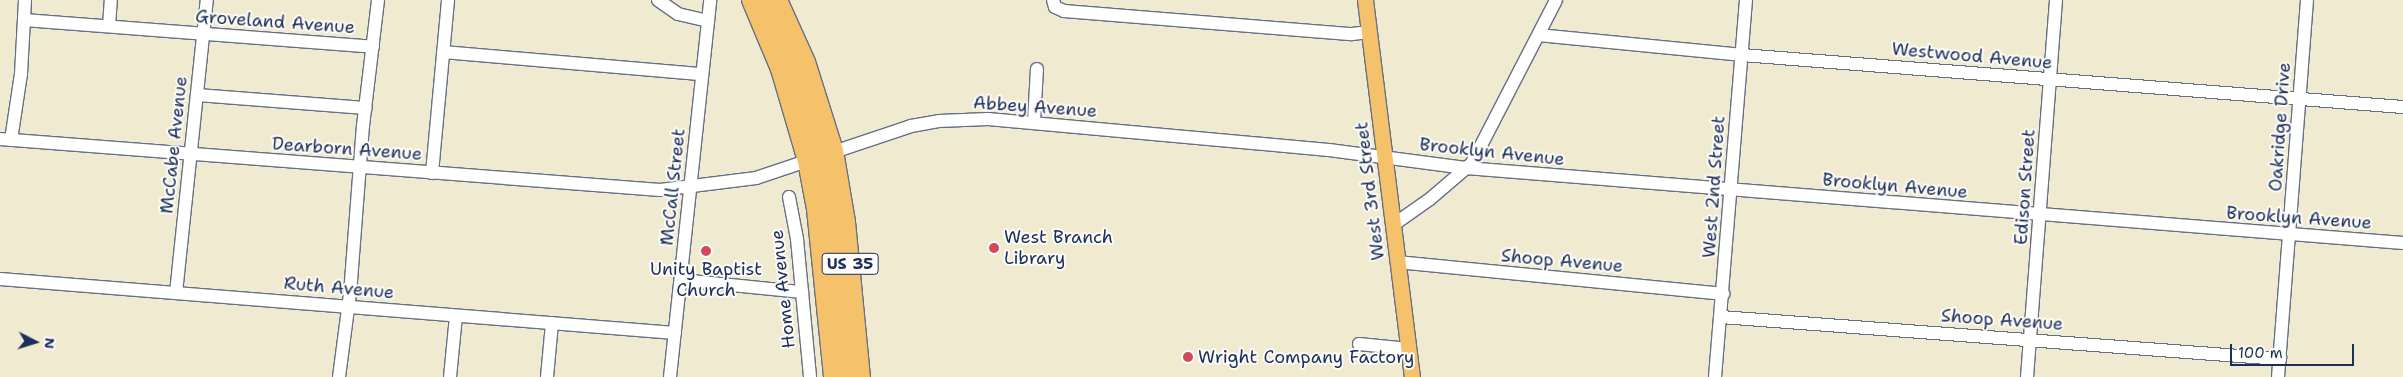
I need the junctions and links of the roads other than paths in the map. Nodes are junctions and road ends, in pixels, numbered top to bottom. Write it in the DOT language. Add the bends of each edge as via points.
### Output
graph roads {
  1 [pos="25,0"];
  2 [pos="111,0"];
  3 [pos="207,0"];
  4 [pos="378,0"];
  5 [pos="448,0"];
  6 [pos="658,0"];
  7 [pos="710,0"];
  8 [pos="750,0"];
  9 [pos="763,0"];
  10 [pos="778,0"];
  11 [pos="1365,0"];
  12 [pos="1556,0"];
  13 [pos="1746,0"];
  14 [pos="2056,0"];
  15 [pos="2306,0"];
  16 [pos="1054,3"];
  17 [pos="24,20"];
  18 [pos="708,21"];
  19 [pos="109,26"];
  20 [pos="1369,32"];
  21 [pos="203,34"];
  22 [pos="1539,35"];
  23 [pos="373,47"];
  24 [pos="443,52"];
  25 [pos="1742,55"];
  26 [pos="1037,69"];
  27 [pos="702,74"];
  28 [pos="2050,79"];
  29 [pos="197,95"];
  30 [pos="2300,99"];
  31 [pos="2403,107"];
  32 [pos="366,108"];
  33 [pos="1034,122"];
  34 [pos="5,139"];
  35 [pos="192,155"];
  36 [pos="820,156"];
  37 [pos="1385,157"];
  38 [pos="360,168"];
  39 [pos="1466,168"];
  40 [pos="432,173"];
  41 [pos="691,188"];
  42 [pos="1731,191"];
  43 [pos="789,198"];
  44 [pos="2040,216"];
  45 [pos="1393,225"];
  46 [pos="2289,235"];
  47 [pos="2403,243"];
  48 [pos="1398,262"];
  49 [pos="0,279"];
  50 [pos="681,280"];
  51 [pos="802,292"];
  52 [pos="176,293"];
  53 [pos="1723,294"];
  54 [pos="347,307"];
  55 [pos="456,316"];
  56 [pos="1721,317"];
  57 [pos="552,323"];
  58 [pos="675,333"];
  59 [pos="2030,340"];
  60 [pos="1359,344"];
  61 [pos="1409,349"];
  62 [pos="2280,359"];
  63 [pos="338,377"];
  64 [pos="450,377"];
  65 [pos="547,377"];
  66 [pos="670,377"];
  67 [pos="810,377"];
  68 [pos="833,377"];
  69 [pos="846,377"];
  70 [pos="861,377"];
  71 [pos="1412,377"];
  72 [pos="1715,377"];
  73 [pos="2028,377"];
  74 [pos="2278,377"];
  1 -- 17 [label="street"];
  2 -- 19 [label="street"];
  3 -- 21 [label="street, McCabe Avenue"];
  4 -- 23 [label="street"];
  5 -- 24 [label="street"];
  6 -- 18 [label="street" via="678,14"];
  7 -- 18 [label="street, McCall Street"];
  8 -- 36 [label="highway, US 35"];
  9 -- 36 [label="highway" via="800,83"];
  10 -- 36 [label="highway, US 35" via="806,62"];
  11 -- 20 [label="main road, West 3rd Street"];
  12 -- 22 [label="street"];
  13 -- 25 [label="street, West 2nd Street"];
  14 -- 28 [label="street, Edison Street"];
  15 -- 30 [label="street, Oakridge Drive"];
  16 -- 20 [label="street" via="1064,11 1352,34"];
  17 -- 19 [label="street, Groveland Avenue"];
  17 -- 34 [label="street" via="21,74"];
  18 -- 27 [label="street, McCall Street"];
  19 -- 21 [label="street, Groveland Avenue"];
  20 -- 37 [label="main road, West 3rd Street"];
  21 -- 23 [label="street, Groveland Avenue"];
  21 -- 29 [label="street, McCabe Avenue"];
  22 -- 25 [label="street, Westwood Avenue"];
  22 -- 39 [label="street" via="1476,157"];
  23 -- 32 [label="street"];
  24 -- 27 [label="street"];
  24 -- 40 [label="street"];
  25 -- 28 [label="street, Westwood Avenue"];
  25 -- 42 [label="street, West 2nd Street"];
  26 -- 33 [label="street"];
  27 -- 41 [label="street, McCall Street"];
  28 -- 30 [label="street, Westwood Avenue"];
  28 -- 44 [label="street, Edison Street"];
  29 -- 32 [label="street"];
  29 -- 35 [label="street, McCabe Avenue"];
  30 -- 31 [label="street, Westwood Avenue"];
  30 -- 46 [label="street, Oakridge Drive"];
  32 -- 38 [label="street"];
  33 -- 36 [label="street, Abbey Avenue" via="988,119 939,121 884,133"];
  33 -- 37 [label="street, Abbey Avenue"];
  34 -- 35 [label="street, Dearborn Avenue"];
  35 -- 38 [label="street, Dearborn Avenue"];
  35 -- 52 [label="street, McCabe Avenue"];
  36 -- 41 [label="street, Abbey Avenue" via="756,178"];
  36 -- 68 [label="highway, US 35" via="816,209"];
  36 -- 69 [label="highway"];
  36 -- 70 [label="highway, US 35" via="846,222"];
  37 -- 39 [label="street, Brooklyn Avenue"];
  37 -- 45 [label="main road, West 3rd Street"];
  38 -- 40 [label="street, Dearborn Avenue"];
  38 -- 54 [label="street"];
  39 -- 42 [label="street, Brooklyn Avenue"];
  39 -- 45 [label="street"];
  40 -- 41 [label="street, Dearborn Avenue" via="626,189"];
  41 -- 50 [label="street, McCall Street"];
  42 -- 44 [label="street, Brooklyn Avenue"];
  42 -- 53 [label="street, West 2nd Street"];
  43 -- 51 [label="street, Home Avenue"];
  44 -- 46 [label="street, Brooklyn Avenue"];
  44 -- 59 [label="street, Edison Street"];
  45 -- 48 [label="main road, West 3rd Street"];
  46 -- 47 [label="street, Brooklyn Avenue"];
  46 -- 62 [label="street, Oakridge Drive"];
  48 -- 53 [label="street, Shoop Avenue"];
  48 -- 61 [label="main road, West 3rd Street"];
  49 -- 52 [label="street, Ruth Avenue"];
  50 -- 51 [label="street"];
  50 -- 58 [label="street, McCall Street"];
  51 -- 67 [label="street, Home Avenue"];
  52 -- 54 [label="street, Ruth Avenue"];
  53 -- 56 [label="street, West 2nd Street"];
  54 -- 55 [label="street, Ruth Avenue"];
  54 -- 63 [label="street"];
  55 -- 57 [label="street, Ruth Avenue"];
  55 -- 64 [label="street"];
  56 -- 59 [label="street, Shoop Avenue"];
  56 -- 72 [label="street, West 2nd Street"];
  57 -- 58 [label="street, Ruth Avenue"];
  57 -- 65 [label="street"];
  58 -- 66 [label="street, McCall Street"];
  59 -- 62 [label="street, Shoop Avenue"];
  59 -- 73 [label="street, Edison Street"];
  60 -- 61 [label="street"];
  61 -- 71 [label="main road, West 3rd Street"];
  62 -- 74 [label="street, Oakridge Drive"];
}
